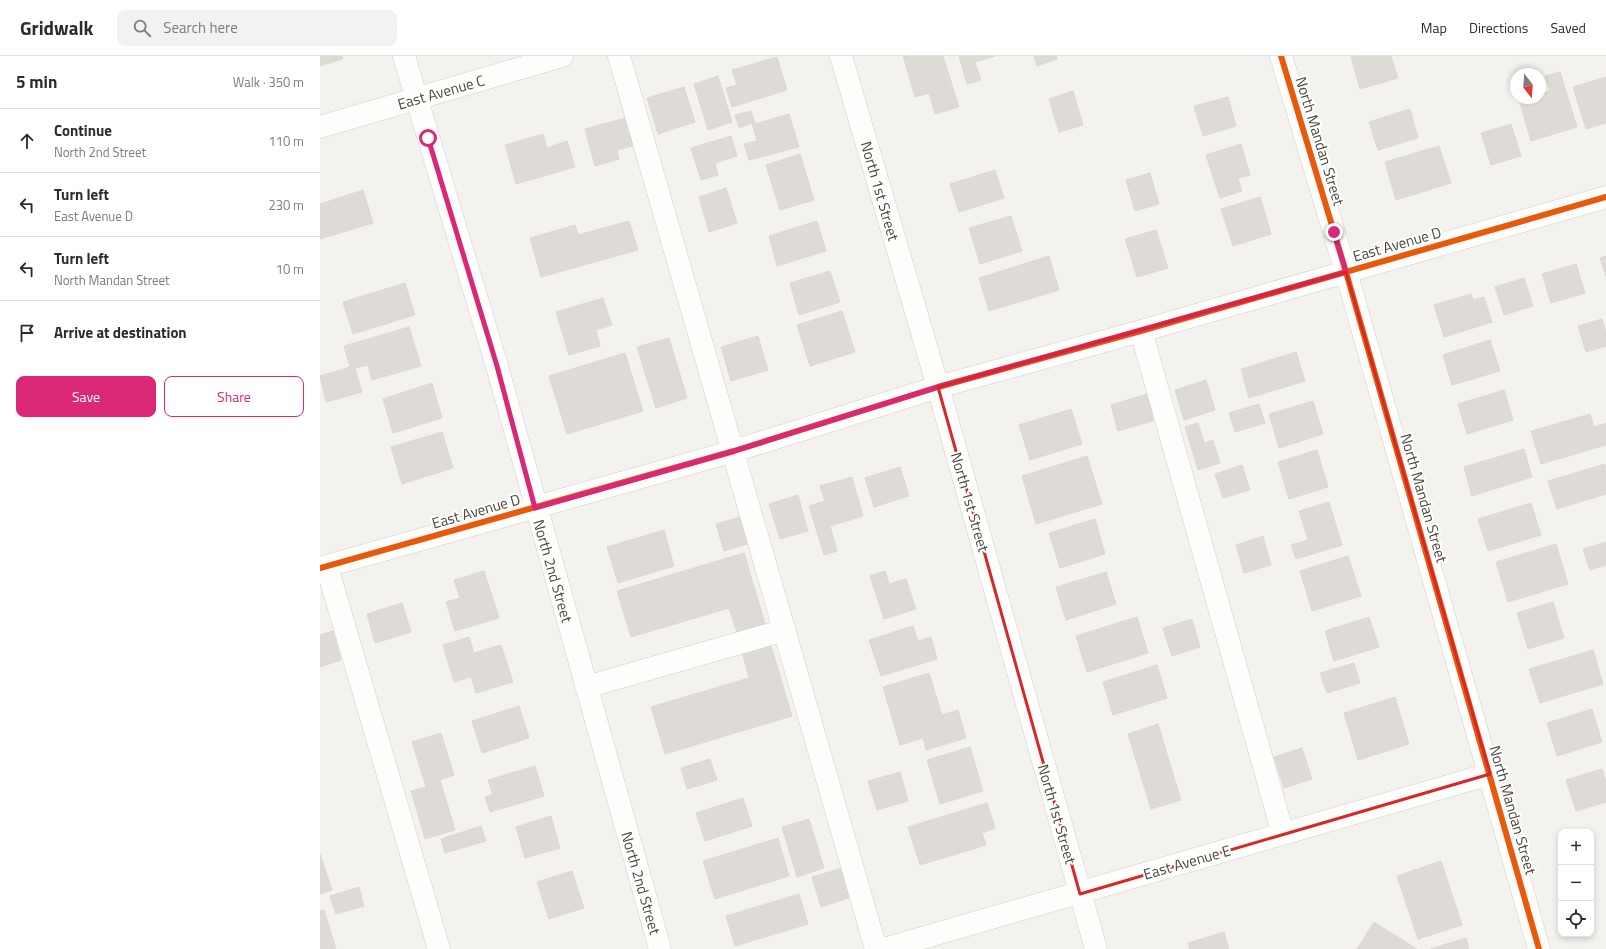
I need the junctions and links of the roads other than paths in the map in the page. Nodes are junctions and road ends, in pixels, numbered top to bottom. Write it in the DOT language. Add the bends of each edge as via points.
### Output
graph roads {
  1 [pos="404,56"];
  2 [pos="562,56"];
  3 [pos="619,56"];
  4 [pos="841,56"];
  5 [pos="1281,56"];
  6 [pos="416,100"];
  7 [pos="320,127"];
  8 [pos="1606,197"];
  9 [pos="1346,272"];
  10 [pos="1141,331"];
  11 [pos="938,387"];
  12 [pos="734,451"];
  13 [pos="535,508"];
  14 [pos="323,568"];
  15 [pos="785,630"];
  16 [pos="586,687"];
  17 [pos="1490,774"];
  18 [pos="1283,834"];
  19 [pos="1080,894"];
  20 [pos="438,949"];
  21 [pos="660,949"];
  22 [pos="876,949"];
  23 [pos="884,949"];
  24 [pos="1096,949"];
  25 [pos="1539,949"];
  1 -- 6 [label="street, North 2nd Street"];
  2 -- 6 [label="street, East Avenue C"];
  3 -- 12 [label="street"];
  4 -- 11 [label="street, North 1st Street"];
  5 -- 9 [label="street, North Mandan Street"];
  6 -- 7 [label="street, East Avenue C"];
  6 -- 13 [label="street, North 2nd Street" via="497,366"];
  8 -- 9 [label="street, East Avenue D"];
  9 -- 10 [label="street, East Avenue D"];
  9 -- 17 [label="street, North Mandan Street"];
  10 -- 11 [label="street, East Avenue D"];
  10 -- 18 [label="street"];
  11 -- 12 [label="street, East Avenue D"];
  11 -- 19 [label="street, North 1st Street"];
  12 -- 13 [label="street, East Avenue D"];
  12 -- 15 [label="street"];
  13 -- 14 [label="street, East Avenue D"];
  13 -- 16 [label="street, North 2nd Street"];
  14 -- 20 [label="street"];
  15 -- 16 [label="street"];
  15 -- 22 [label="street"];
  16 -- 21 [label="street, North 2nd Street"];
  17 -- 18 [label="street, East Avenue E"];
  17 -- 25 [label="street, North Mandan Street"];
  18 -- 19 [label="street, East Avenue E"];
  19 -- 23 [label="street, East Avenue E"];
  19 -- 24 [label="street, North 1st Street"];
}
